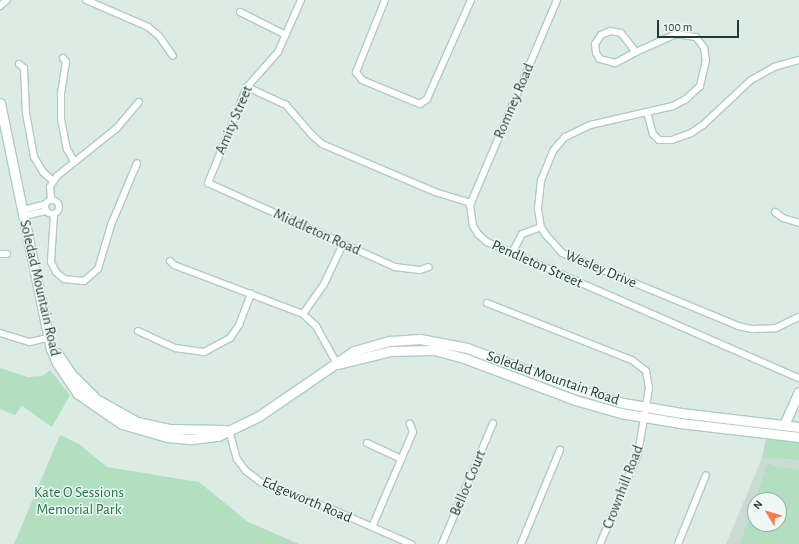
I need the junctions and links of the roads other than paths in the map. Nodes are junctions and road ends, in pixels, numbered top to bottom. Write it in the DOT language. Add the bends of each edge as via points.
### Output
graph roads {
  1 [pos="7,0"];
  2 [pos="86,0"];
  3 [pos="301,0"];
  4 [pos="385,0"];
  5 [pos="471,0"];
  6 [pos="558,0"];
  7 [pos="0,6"];
  8 [pos="240,12"];
  9 [pos="286,35"];
  10 [pos="636,52"];
  11 [pos="173,56"];
  12 [pos="63,58"];
  13 [pos="799,60"];
  14 [pos="19,64"];
  15 [pos="247,87"];
  16 [pos="139,102"];
  17 [pos="0,103"];
  18 [pos="647,112"];
  19 [pos="74,161"];
  20 [pos="137,163"];
  21 [pos="53,181"];
  22 [pos="208,183"];
  23 [pos="51,200"];
  24 [pos="471,203"];
  25 [pos="45,204"];
  26 [pos="46,211"];
  27 [pos="774,212"];
  28 [pos="23,213"];
  29 [pos="54,214"];
  30 [pos="799,223"];
  31 [pos="541,227"];
  32 [pos="343,244"];
  33 [pos="512,253"];
  34 [pos="170,261"];
  35 [pos="429,267"];
  36 [pos="251,293"];
  37 [pos="487,303"];
  38 [pos="303,314"];
  39 [pos="799,316"];
  40 [pos="138,330"];
  41 [pos="0,334"];
  42 [pos="48,338"];
  43 [pos="337,364"];
  44 [pos="799,378"];
  45 [pos="799,392"];
  46 [pos="647,406"];
  47 [pos="645,417"];
  48 [pos="493,423"];
  49 [pos="410,424"];
  50 [pos="784,425"];
  51 [pos="799,427"];
  52 [pos="229,430"];
  53 [pos="784,436"];
  54 [pos="799,437"];
  55 [pos="367,443"];
  56 [pos="560,450"];
  57 [pos="401,459"];
  58 [pos="706,475"];
  59 [pos="372,527"];
  60 [pos="411,544"];
  61 [pos="442,544"];
  62 [pos="521,544"];
  63 [pos="600,544"];
  64 [pos="678,544"];
  1 -- 7 [label="street"];
  2 -- 11 [label="street" via="148,27 159,36"];
  3 -- 9 [label="street, Amity Street"];
  4 -- 5 [label="street" via="356,72 362,80 420,104 428,99"];
  6 -- 24 [label="street, Romney Road"];
  8 -- 9 [label="street"];
  9 -- 15 [label="street, Amity Street" via="278,52"];
  10 -- 10 [label="street" via="616,31 601,34 595,44 598,56 607,63 618,62"];
  10 -- 18 [label="street" via="676,34 696,37 704,48 706,60 702,80 696,91 673,106"];
  12 -- 19 [label="street" via="66,62 61,95 61,118 67,148"];
  13 -- 18 [label="street" via="774,67 751,80 703,125 672,140 659,140 653,134"];
  14 -- 21 [label="street" via="24,68 26,112 34,157 42,172"];
  15 -- 22 [label="street, Amity Street"];
  15 -- 24 [label="street" via="286,105 322,144 435,192"];
  16 -- 19 [label="street" via="117,128"];
  17 -- 28 [label="main road, Soledad Mountain Road"];
  18 -- 31 [label="street" via="590,125 565,137 553,151 541,180 538,209"];
  19 -- 21 [label="street"];
  20 -- 29 [label="street" via="111,225 98,269 84,281 64,279 56,272 51,262"];
  21 -- 23 [label="street"];
  22 -- 32 [label="street, Middleton Road"];
  23 -- 25 [label="street"];
  23 -- 29 [label="street" via="58,204"];
  24 -- 33 [label="street, Pendleton Street" via="469,213 478,234 487,242"];
  25 -- 26 [label="street"];
  25 -- 28 [label="street"];
  26 -- 28 [label="street"];
  26 -- 29 [label="street"];
  27 -- 30 [label="street"];
  28 -- 42 [label="main road, Soledad Mountain Road"];
  31 -- 33 [label="street" via="522,234"];
  31 -- 39 [label="street, Wesley Drive" via="562,253 738,326 752,329 776,328"];
  32 -- 35 [label="street, Middleton Road" via="395,267 420,270"];
  32 -- 38 [label="street" via="324,284"];
  33 -- 44 [label="street, Pendleton Street"];
  34 -- 36 [label="street" via="174,265"];
  36 -- 38 [label="street"];
  36 -- 40 [label="street" via="239,325 230,338 204,352 175,348"];
  37 -- 46 [label="street" via="632,360 646,371 649,380"];
  38 -- 43 [label="street" via="316,326"];
  41 -- 42 [label="street" via="30,342"];
  42 -- 52 [label="main road" via="83,387 123,415 158,428"];
  42 -- 52 [label="main road, Soledad Mountain Road" via="57,363 82,397 109,417 135,429 166,437 192,439 218,436"];
  43 -- 46 [label="main road, Soledad Mountain Road" via="354,351 374,345 407,339 435,340 467,348 579,390"];
  43 -- 47 [label="main road, Soledad Mountain Road" via="392,351 434,350 464,358 575,400"];
  43 -- 52 [label="main road, Soledad Mountain Road" via="259,416"];
  45 -- 50 [label="main road"];
  46 -- 47 [label="street, Crownhill Road"];
  46 -- 50 [label="main road, Soledad Mountain Road"];
  47 -- 53 [label="main road, Soledad Mountain Road"];
  47 -- 63 [label="street, Crownhill Road" via="638,454"];
  48 -- 61 [label="street, Belloc Court"];
  49 -- 57 [label="street" via="413,432"];
  50 -- 51 [label="main road, Soledad Mountain Road"];
  50 -- 53 [label="street"];
  52 -- 59 [label="street, Edgeworth Road" via="237,459 246,471 262,483"];
  53 -- 54 [label="main road, Soledad Mountain Road"];
  55 -- 57 [label="street"];
  56 -- 62 [label="street"];
  57 -- 59 [label="street"];
  58 -- 64 [label="street"];
  59 -- 60 [label="street, Edgeworth Road"];
}
